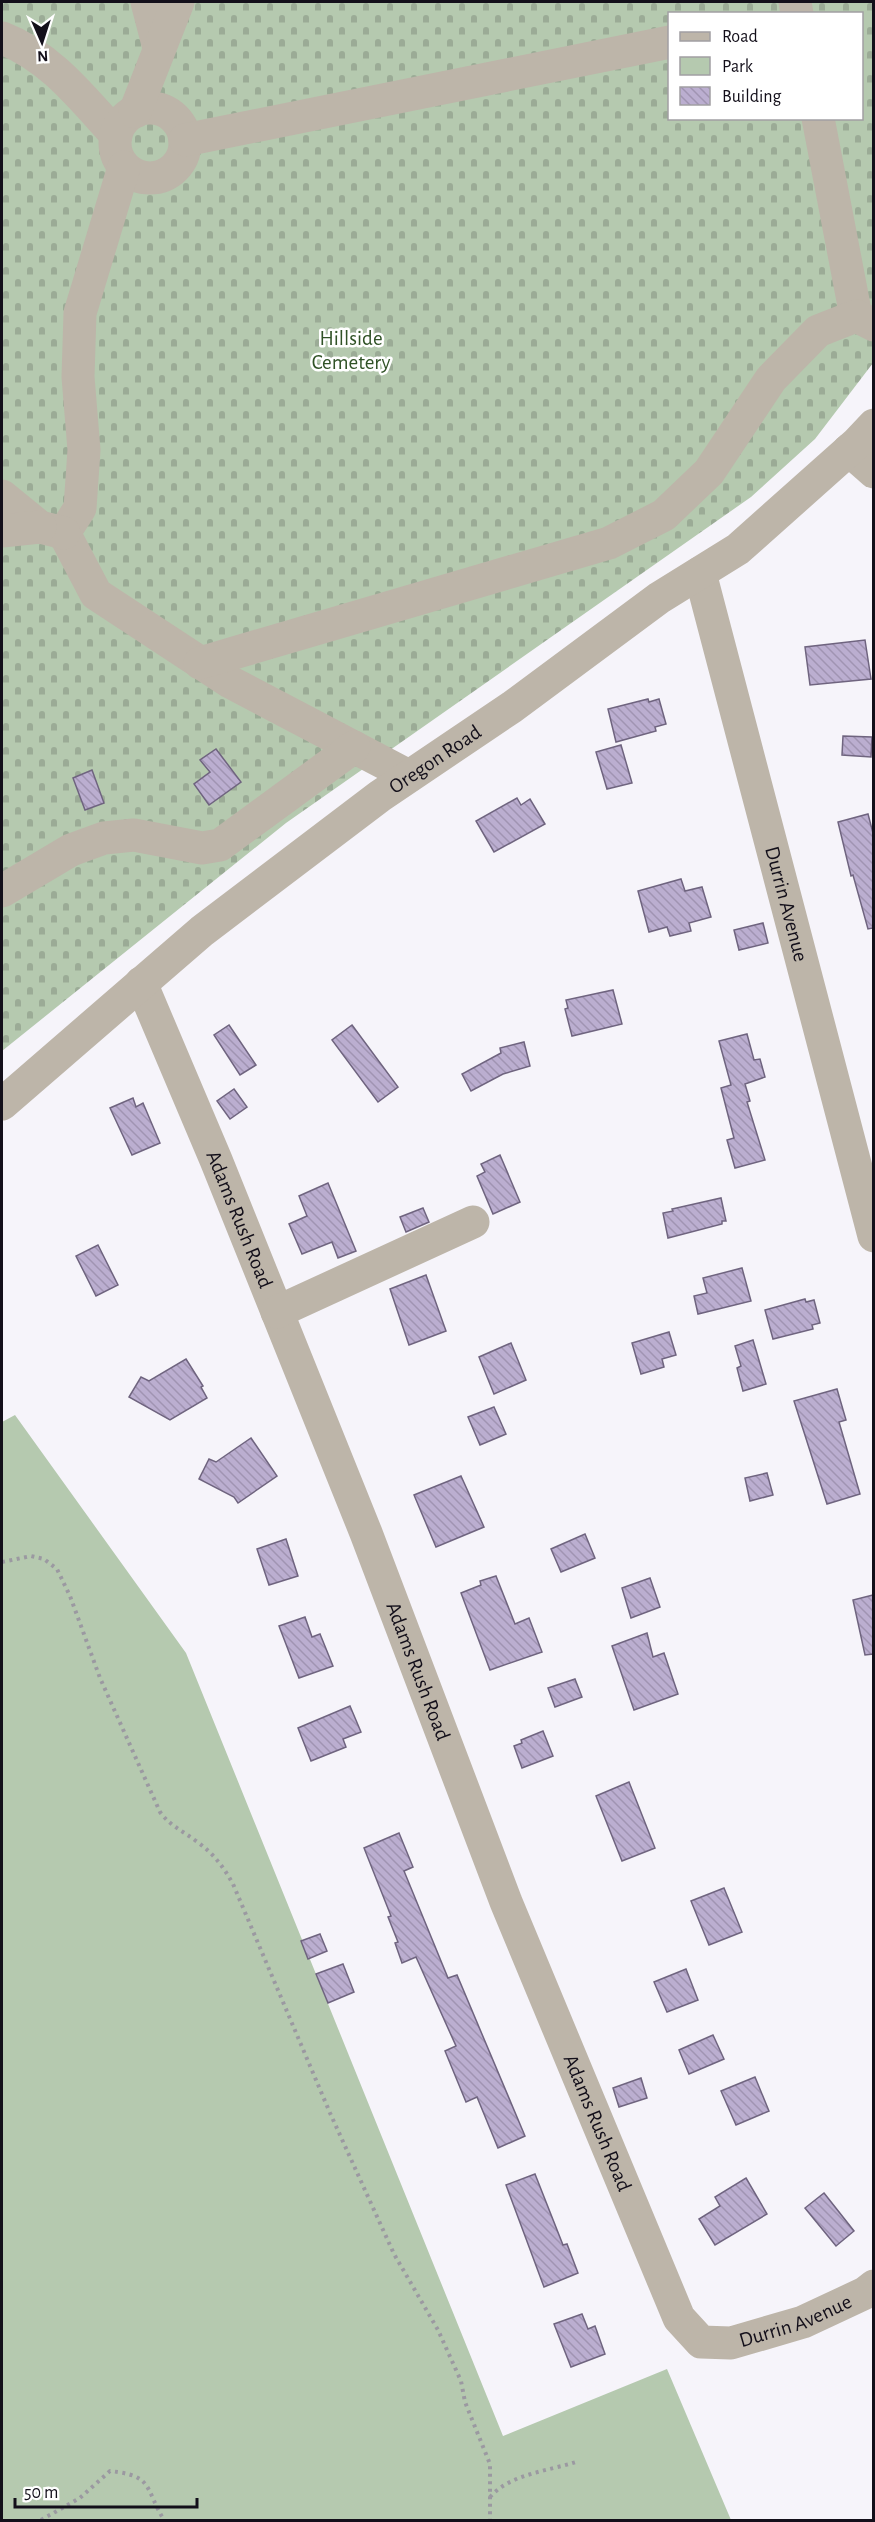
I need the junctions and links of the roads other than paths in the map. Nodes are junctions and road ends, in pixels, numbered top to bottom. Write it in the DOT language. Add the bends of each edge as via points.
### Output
graph roads {
  1 [pos="147,2"];
  2 [pos="178,2"];
  3 [pos="2,38"];
  4 [pos="668,42"];
  5 [pos="159,48"];
  6 [pos="818,120"];
  7 [pos="125,123"];
  8 [pos="185,140"];
  9 [pos="124,167"];
  10 [pos="865,320"];
  11 [pos="873,425"];
  12 [pos="849,450"];
  13 [pos="873,472"];
  14 [pos="2,496"];
  15 [pos="52,530"];
  16 [pos="2,531"];
  17 [pos="700,573"];
  18 [pos="200,663"];
  19 [pos="354,747"];
  20 [pos="409,776"];
  21 [pos="2,891"];
  22 [pos="141,983"];
  23 [pos="2,1104"];
  24 [pos="473,1222"];
  25 [pos="873,1236"];
  26 [pos="277,1312"];
  27 [pos="873,2286"];
  28 [pos="715,2343"];
  1 -- 5 [label="street"];
  2 -- 5 [label="street"];
  3 -- 7 [label="street" via="20,45"];
  4 -- 8 [label="street"];
  5 -- 7 [label="street"];
  6 -- 10 [label="street"];
  7 -- 8 [label="street" via="145,108 167,113 182,129"];
  7 -- 9 [label="street" via="115,146"];
  8 -- 9 [label="street" via="180,161 164,175 143,177"];
  9 -- 15 [label="street" via="80,313 78,377 84,461 80,508"];
  10 -- 18 [label="street" via="818,332 771,379 709,472 664,514 609,543"];
  11 -- 12 [label="street, Oregon Road"];
  12 -- 13 [label="street"];
  12 -- 17 [label="street, Oregon Road" via="738,549"];
  14 -- 15 [label="street"];
  15 -- 16 [label="street"];
  15 -- 18 [label="street" via="96,594"];
  17 -- 20 [label="street, Oregon Road"];
  17 -- 25 [label="street, Durrin Avenue"];
  18 -- 19 [label="street"];
  19 -- 20 [label="street"];
  19 -- 21 [label="street" via="220,845 202,848 134,835 104,838 71,850"];
  20 -- 22 [label="street, Oregon Road" via="202,931"];
  22 -- 23 [label="street, Oregon Road"];
  22 -- 26 [label="street, Adams Rush Road"];
  24 -- 26 [label="street"];
  26 -- 28 [label="street, Adams Rush Road" via="366,1533 506,1902 679,2318 701,2342"];
  27 -- 28 [label="street, Durrin Avenue" via="803,2322 731,2343"];
}
